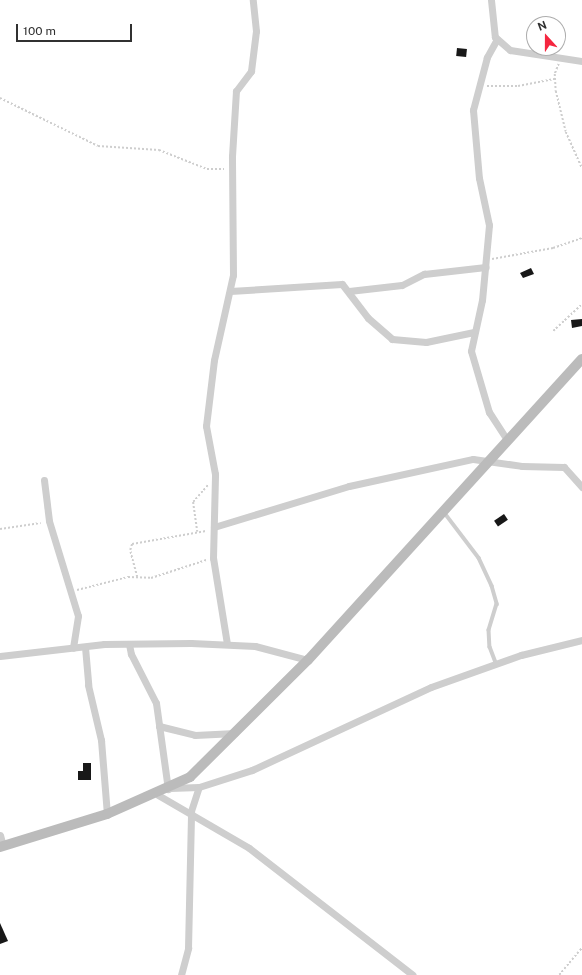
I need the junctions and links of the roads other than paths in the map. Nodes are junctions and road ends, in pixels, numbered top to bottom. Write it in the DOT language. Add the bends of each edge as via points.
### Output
graph roads {
  1 [pos="253,0"];
  2 [pos="491,0"];
  3 [pos="497,39"];
  4 [pos="582,61"];
  5 [pos="486,263"];
  6 [pos="230,291"];
  7 [pos="349,291"];
  8 [pos="474,332"];
  9 [pos="582,359"];
  10 [pos="507,440"];
  11 [pos="490,459"];
  12 [pos="44,480"];
  13 [pos="582,487"];
  14 [pos="442,510"];
  15 [pos="214,528"];
  16 [pos="582,640"];
  17 [pos="130,644"];
  18 [pos="227,644"];
  19 [pos="84,647"];
  20 [pos="73,648"];
  21 [pos="0,656"];
  22 [pos="308,660"];
  23 [pos="496,663"];
  24 [pos="159,726"];
  25 [pos="235,734"];
  26 [pos="199,787"];
  27 [pos="169,789"];
  28 [pos="158,795"];
  29 [pos="191,811"];
  30 [pos="107,814"];
  31 [pos="0,835"];
  32 [pos="1,846"];
  33 [pos="182,975"];
  34 [pos="413,975"];
  1 -- 6 [label="street" via="256,31 251,71 236,91"];
  2 -- 3 [label="street" via="492,27"];
  3 -- 4 [label="street" via="510,50"];
  3 -- 5 [label="street" via="487,58 479,86 473,128 489,225"];
  5 -- 7 [label="street" via="424,274 402,285"];
  5 -- 8 [label="street"];
  6 -- 7 [label="street" via="342,284"];
  6 -- 15 [label="street" via="214,360 206,426 215,478"];
  7 -- 8 [label="street" via="368,318 392,339 426,342"];
  8 -- 10 [label="street" via="472,367 489,412"];
  9 -- 10 [label="street"];
  10 -- 11 [label="street"];
  11 -- 13 [label="street" via="522,466 564,467"];
  11 -- 14 [label="street"];
  11 -- 15 [label="street" via="473,458 349,486"];
  12 -- 20 [label="street" via="49,521 73,592 78,616"];
  14 -- 22 [label="street"];
  14 -- 23 [label="lane" via="479,558 492,586 497,604 489,630 490,647"];
  15 -- 18 [label="street" via="213,558"];
  16 -- 23 [label="street"];
  17 -- 18 [label="street"];
  17 -- 19 [label="street"];
  17 -- 24 [label="street" via="130,654 156,703"];
  18 -- 22 [label="street" via="274,650"];
  19 -- 20 [label="street"];
  19 -- 30 [label="street" via="88,685 101,740"];
  20 -- 21 [label="street"];
  22 -- 25 [label="street"];
  23 -- 26 [label="street" via="386,706 252,770"];
  24 -- 25 [label="street" via="195,735"];
  24 -- 27 [label="street"];
  25 -- 27 [label="street" via="190,777"];
  26 -- 27 [label="street"];
  26 -- 29 [label="street"];
  27 -- 28 [label="street"];
  28 -- 29 [label="street"];
  28 -- 30 [label="street"];
  29 -- 33 [label="street" via="188,948"];
  29 -- 34 [label="street" via="249,848"];
  30 -- 32 [label="street"];
  31 -- 32 [label="street"];
}
